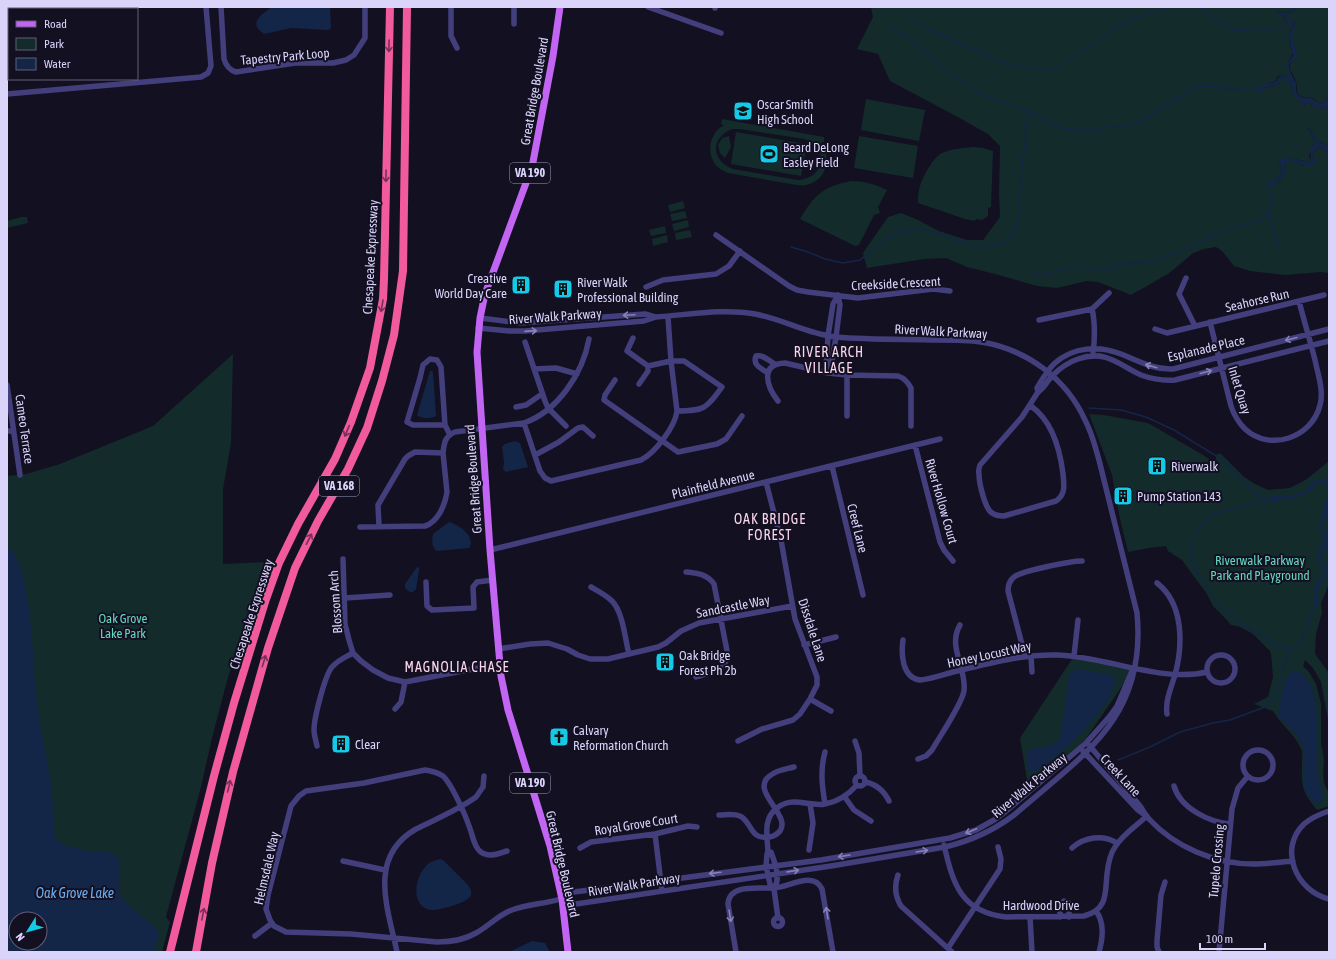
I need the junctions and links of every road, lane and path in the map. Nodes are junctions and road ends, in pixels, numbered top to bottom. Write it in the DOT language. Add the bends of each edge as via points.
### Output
graph roads {
  1 [pos="206,7"];
  2 [pos="221,7"];
  3 [pos="365,7"];
  4 [pos="390,7"];
  5 [pos="407,7"];
  6 [pos="451,7"];
  7 [pos="514,7"];
  8 [pos="560,7"];
  9 [pos="648,7"];
  10 [pos="514,24"];
  11 [pos="721,33"];
  12 [pos="457,48"];
  13 [pos="7,94"];
  14 [pos="716,235"];
  15 [pos="740,251"];
  16 [pos="1186,278"];
  17 [pos="646,287"];
  18 [pos="950,291"];
  19 [pos="1109,293"];
  20 [pos="838,295"];
  21 [pos="1324,295"];
  22 [pos="1299,301"];
  23 [pos="1092,309"];
  24 [pos="668,316"];
  25 [pos="656,317"];
  26 [pos="480,318"];
  27 [pos="1039,320"];
  28 [pos="1210,322"];
  29 [pos="1196,326"];
  30 [pos="478,328"];
  31 [pos="1155,329"];
  32 [pos="1329,329"];
  33 [pos="1308,334"];
  34 [pos="828,336"];
  35 [pos="836,337"];
  36 [pos="633,338"];
  37 [pos="589,339"];
  38 [pos="1329,341"];
  39 [pos="525,342"];
  40 [pos="1311,345"];
  41 [pos="1094,349"];
  42 [pos="1093,356"];
  43 [pos="1219,357"];
  44 [pos="671,362"];
  45 [pos="775,364"];
  46 [pos="648,366"];
  47 [pos="1222,368"];
  48 [pos="534,369"];
  49 [pos="1173,369"];
  50 [pos="1047,372"];
  51 [pos="828,373"];
  52 [pos="577,374"];
  53 [pos="768,374"];
  54 [pos="847,375"];
  55 [pos="1052,376"];
  56 [pos="616,380"];
  57 [pos="1174,380"];
  58 [pos="639,384"];
  59 [pos="7,385"];
  60 [pos="1038,392"];
  61 [pos="542,394"];
  62 [pos="778,401"];
  63 [pos="1030,406"];
  64 [pos="516,407"];
  65 [pos="548,408"];
  66 [pos="677,411"];
  67 [pos="742,416"];
  68 [pos="847,416"];
  69 [pos="524,423"];
  70 [pos="445,425"];
  71 [pos="566,426"];
  72 [pos="911,426"];
  73 [pos="482,429"];
  74 [pos="10,431"];
  75 [pos="450,435"];
  76 [pos="593,436"];
  77 [pos="940,438"];
  78 [pos="661,440"];
  79 [pos="915,445"];
  80 [pos="443,453"];
  81 [pos="535,455"];
  82 [pos="832,466"];
  83 [pos="20,475"];
  84 [pos="766,482"];
  85 [pos="379,526"];
  86 [pos="360,527"];
  87 [pos="490,550"];
  88 [pos="343,559"];
  89 [pos="953,561"];
  90 [pos="1082,561"];
  91 [pos="686,572"];
  92 [pos="493,580"];
  93 [pos="426,582"];
  94 [pos="1157,583"];
  95 [pos="591,587"];
  96 [pos="390,595"];
  97 [pos="863,595"];
  98 [pos="345,598"];
  99 [pos="792,606"];
  100 [pos="721,618"];
  101 [pos="1078,620"];
  102 [pos="960,625"];
  103 [pos="836,637"];
  104 [pos="903,640"];
  105 [pos="804,645"];
  106 [pos="498,648"];
  107 [pos="353,653"];
  108 [pos="629,654"];
  109 [pos="1028,656"];
  110 [pos="1074,656"];
  111 [pos="499,664"];
  112 [pos="1134,668"];
  113 [pos="962,670"];
  114 [pos="1032,672"];
  115 [pos="1207,672"];
  116 [pos="1175,674"];
  117 [pos="696,678"];
  118 [pos="405,682"];
  119 [pos="810,699"];
  120 [pos="395,709"];
  121 [pos="830,710"];
  122 [pos="1167,714"];
  123 [pos="738,741"];
  124 [pos="855,741"];
  125 [pos="1086,743"];
  126 [pos="317,746"];
  127 [pos="1080,748"];
  128 [pos="1091,748"];
  129 [pos="825,752"];
  130 [pos="1085,753"];
  131 [pos="918,759"];
  132 [pos="794,767"];
  133 [pos="484,776"];
  134 [pos="860,776"];
  135 [pos="1248,776"];
  136 [pos="865,782"];
  137 [pos="857,785"];
  138 [pos="1174,786"];
  139 [pos="844,796"];
  140 [pos="889,801"];
  141 [pos="810,804"];
  142 [pos="825,804"];
  143 [pos="460,806"];
  144 [pos="775,809"];
  145 [pos="1329,811"];
  146 [pos="719,815"];
  147 [pos="1147,816"];
  148 [pos="871,821"];
  149 [pos="1230,824"];
  150 [pos="697,827"];
  151 [pos="655,834"];
  152 [pos="767,838"];
  153 [pos="943,840"];
  154 [pos="1117,843"];
  155 [pos="945,847"];
  156 [pos="998,847"];
  157 [pos="580,848"];
  158 [pos="1072,848"];
  159 [pos="809,850"];
  160 [pos="507,851"];
  161 [pos="768,851"];
  162 [pos="343,861"];
  163 [pos="1227,861"];
  164 [pos="1293,861"];
  165 [pos="776,865"];
  166 [pos="766,866"];
  167 [pos="385,870"];
  168 [pos="777,874"];
  169 [pos="898,874"];
  170 [pos="768,875"];
  171 [pos="661,880"];
  172 [pos="1165,882"];
  173 [pos="774,889"];
  174 [pos="662,891"];
  175 [pos="562,899"];
  176 [pos="1329,899"];
  177 [pos="975,906"];
  178 [pos="1096,911"];
  179 [pos="1030,917"];
  180 [pos="1060,917"];
  181 [pos="1069,917"];
  182 [pos="778,918"];
  183 [pos="272,923"];
  184 [pos="255,936"];
  185 [pos="394,938"];
  186 [pos="950,950"];
  187 [pos="170,952"];
  188 [pos="196,952"];
  189 [pos="397,952"];
  190 [pos="568,952"];
  191 [pos="736,952"];
  192 [pos="833,952"];
  193 [pos="1032,952"];
  194 [pos="1099,952"];
  195 [pos="1159,952"];
  196 [pos="1219,952"];
  1 -- 13 [label="street" via="211,66 208,73 201,77"];
  2 -- 3 [label="street, Tapestry Park Loop" via="224,59 229,68 236,72 295,63 333,63 346,60 354,55 365,38"];
  4 -- 187 [label="highway, Chesapeake Expressway / VA 168, one-way" via="383,293 370,368 335,459 298,524 265,602 214,776"];
  188 -- 5 [label="highway, Chesapeake Expressway / VA 168, one-way" via="212,863 233,772 268,648 295,568 367,428 394,335 403,271"];
  6 -- 12 [label="street" via="451,36"];
  7 -- 10 [label="street"];
  8 -- 26 [label="main road, Great Bridge Boulevard / VA 190" via="533,162 490,278"];
  9 -- 11 [label="street"];
  14 -- 15 [label="street, Creekside Crescent"];
  15 -- 17 [label="street" via="729,266 716,274 663,280"];
  15 -- 20 [label="street, Creekside Crescent" via="797,290"];
  16 -- 29 [label="street" via="1179,294"];
  18 -- 20 [label="street, Creekside Crescent" via="933,289 866,298"];
  19 -- 23 [label="street"];
  20 -- 34 [label="street" via="833,304"];
  20 -- 35 [label="street" via="840,305"];
  21 -- 22 [label="street, Seahorse Run"];
  22 -- 28 [label="street, Seahorse Run"];
  22 -- 33 [label="street, Inlet Quay"];
  23 -- 27 [label="street"];
  23 -- 41 [label="street"];
  24 -- 25 [label="street, River Walk Parkway"];
  24 -- 34 [label="street, River Walk Parkway" via="725,311 746,312"];
  24 -- 44 [label="street"];
  25 -- 26 [label="street, River Walk Parkway, one-way" via="645,314 520,323"];
  30 -- 25 [label="street, River Walk Parkway, one-way" via="525,331 644,321"];
  26 -- 30 [label="main road, Great Bridge Boulevard / VA 190"];
  28 -- 29 [label="street, Seahorse Run"];
  28 -- 43 [label="street, Inlet Quay"];
  29 -- 31 [label="street, Seahorse Run" via="1166,333"];
  30 -- 73 [label="main road, Great Bridge Boulevard / VA 190"];
  32 -- 33 [label="street, Esplanade Place"];
  33 -- 40 [label="street, Inlet Quay"];
  33 -- 43 [label="street, Esplanade Place, one-way"];
  34 -- 35 [label="street, River Walk Parkway"];
  34 -- 51 [label="street"];
  35 -- 50 [label="street, River Walk Parkway" via="980,342 1014,351"];
  35 -- 51 [label="street"];
  36 -- 46 [label="street" via="627,351"];
  37 -- 52 [label="street" via="584,360"];
  38 -- 40 [label="street, Esplanade Place"];
  39 -- 48 [label="street"];
  40 -- 47 [label="street, Esplanade Place"];
  40 -- 47 [label="street, Inlet Quay" via="1322,395 1318,414 1306,429 1290,438 1267,440 1245,430 1234,415"];
  41 -- 42 [label="street"];
  49 -- 41 [label="street, Esplanade Place, one-way" via="1152,367 1118,353"];
  41 -- 50 [label="street, Esplanade Place" via="1067,355"];
  42 -- 55 [label="street, Esplanade Place" via="1069,363"];
  42 -- 57 [label="street, Esplanade Place" via="1115,360 1149,378"];
  43 -- 47 [label="street, Inlet Quay"];
  43 -- 49 [label="street, Esplanade Place"];
  44 -- 46 [label="street"];
  44 -- 66 [label="street"];
  44 -- 66 [label="street" via="684,361 722,387 709,405 691,412"];
  45 -- 51 [label="street" via="785,363"];
  45 -- 53 [label="street"];
  45 -- 53 [label="street" via="763,356 756,356 757,366"];
  46 -- 58 [label="street" via="648,371"];
  57 -- 47 [label="street, Esplanade Place, one-way"];
  48 -- 52 [label="street" via="556,368"];
  48 -- 61 [label="street"];
  49 -- 57 [label="street"];
  50 -- 55 [label="street, River Walk Parkway"];
  50 -- 60 [label="street, Esplanade Place" via="1037,388"];
  51 -- 54 [label="street"];
  52 -- 65 [label="street"];
  53 -- 62 [label="street" via="770,390"];
  54 -- 68 [label="street"];
  54 -- 72 [label="street" via="903,378 911,388"];
  55 -- 60 [label="street, Esplanade Place"];
  55 -- 112 [label="street, River Walk Parkway" via="1072,396 1086,420 1093,440 1137,612 1138,638"];
  56 -- 78 [label="street" via="604,400"];
  59 -- 74 [label="street, Cameo Terrace"];
  60 -- 63 [label="street"];
  61 -- 64 [label="street"];
  61 -- 65 [label="street"];
  63 -- 63 [label="street" via="982,462 979,470 986,507 996,515 1004,516 1056,501 1063,493 1061,460 1057,445 1048,425"];
  65 -- 69 [label="street"];
  65 -- 71 [label="street"];
  66 -- 78 [label="street" via="673,424"];
  67 -- 78 [label="street" via="726,439 717,444 678,452"];
  69 -- 73 [label="street"];
  69 -- 81 [label="street"];
  70 -- 70 [label="street" via="441,367 437,360 430,359 423,365 407,422 413,425"];
  70 -- 75 [label="street"];
  73 -- 75 [label="street" via="455,432"];
  73 -- 87 [label="main road, Great Bridge Boulevard / VA 190"];
  74 -- 83 [label="street, Cameo Terrace"];
  75 -- 80 [label="street" via="444,443"];
  76 -- 81 [label="street" via="583,428 578,428 560,442"];
  77 -- 79 [label="street, Plainfield Avenue"];
  78 -- 81 [label="street" via="649,456 641,460 551,481 540,471"];
  79 -- 82 [label="street, Plainfield Avenue"];
  79 -- 89 [label="street, River Hollow Court" via="940,542"];
  80 -- 85 [label="street" via="415,452 404,459 378,505"];
  80 -- 85 [label="street" via="447,492 438,516 432,523 425,526"];
  82 -- 84 [label="street, Plainfield Avenue"];
  82 -- 97 [label="street, Creef Lane"];
  84 -- 87 [label="street, Plainfield Avenue"];
  84 -- 99 [label="street, Dissdale Lane" via="781,540"];
  85 -- 86 [label="street"];
  87 -- 92 [label="main road, Great Bridge Boulevard / VA 190"];
  88 -- 98 [label="street, Blossom Arch"];
  90 -- 109 [label="street" via="1018,575 1010,580 1008,591"];
  91 -- 100 [label="street" via="703,574 712,581"];
  92 -- 93 [label="street" via="477,582 473,587 474,608 432,610 427,606"];
  92 -- 106 [label="main road, Great Bridge Boulevard / VA 190"];
  94 -- 116 [label="street" via="1168,593 1178,618 1179,640"];
  95 -- 108 [label="street" via="616,606"];
  96 -- 98 [label="street"];
  98 -- 107 [label="street, Blossom Arch" via="347,633"];
  99 -- 100 [label="street, Sandcastle Way"];
  99 -- 105 [label="street, Dissdale Lane"];
  100 -- 108 [label="street, Sandcastle Way" via="690,626 658,647"];
  100 -- 117 [label="street" via="727,661 721,668"];
  101 -- 110 [label="street"];
  102 -- 113 [label="street" via="955,640"];
  103 -- 105 [label="street"];
  104 -- 113 [label="street, Honey Locust Way" via="906,671 913,679 923,680"];
  105 -- 119 [label="street, Dissdale Lane" via="817,677 817,685"];
  106 -- 108 [label="street, Sandcastle Way" via="548,643 567,648 590,659 608,659"];
  106 -- 111 [label="main road, Great Bridge Boulevard / VA 190"];
  107 -- 118 [label="street" via="373,670 388,678"];
  107 -- 126 [label="street" via="333,666 327,675 315,720"];
  109 -- 110 [label="street, Honey Locust Way"];
  109 -- 113 [label="street, Honey Locust Way"];
  109 -- 114 [label="street"];
  110 -- 112 [label="street, Honey Locust Way"];
  111 -- 118 [label="street"];
  111 -- 175 [label="main road, Great Bridge Boulevard / VA 190" via="503,692 548,840"];
  112 -- 116 [label="street, Honey Locust Way"];
  112 -- 125 [label="street, River Walk Parkway" via="1110,717"];
  112 -- 128 [label="street, River Walk Parkway" via="1133,679 1122,707"];
  113 -- 131 [label="street" via="962,699 932,750"];
  115 -- 115 [label="street" via="1213,681 1225,683 1233,675 1234,664 1230,659 1220,655 1209,660"];
  115 -- 116 [label="street, Honey Locust Way"];
  116 -- 122 [label="street"];
  118 -- 120 [label="street" via="401,702"];
  119 -- 121 [label="street"];
  119 -- 123 [label="street, Dissdale Lane" via="793,720 762,729"];
  124 -- 134 [label="street" via="859,753"];
  125 -- 127 [label="street, River Walk Parkway"];
  125 -- 128 [label="street, Creek Lane"];
  127 -- 130 [label="street, Creek Lane"];
  127 -- 153 [label="street, River Walk Parkway, one-way" via="994,820 966,834"];
  128 -- 130 [label="street, River Walk Parkway"];
  128 -- 147 [label="street, Creek Lane"];
  129 -- 142 [label="street" via="821,782"];
  130 -- 147 [label="street, Creek Lane" via="1138,810"];
  130 -- 155 [label="street, River Walk Parkway" via="1003,823 971,840"];
  132 -- 144 [label="street" via="774,773 764,783 765,791"];
  133 -- 143 [label="street" via="483,787 478,795"];
  134 -- 136 [label="street" via="864,777"];
  134 -- 137 [label="street" via="855,780"];
  135 -- 135 [label="street" via="1254,779 1268,776 1272,770 1270,756 1264,751 1257,750 1245,756 1244,770"];
  135 -- 149 [label="street, Tupelo Crossing" via="1238,788"];
  136 -- 137 [label="street" via="861,786"];
  136 -- 140 [label="street" via="878,787"];
  137 -- 139 [label="street"];
  138 -- 149 [label="street" via="1182,801 1195,811 1213,820"];
  139 -- 142 [label="street"];
  139 -- 148 [label="street" via="854,810"];
  141 -- 142 [label="street"];
  141 -- 144 [label="street" via="788,802"];
  141 -- 159 [label="street" via="813,823"];
  143 -- 160 [label="street, Helmsdale Way" via="479,850 488,855"];
  143 -- 167 [label="street" via="402,839"];
  143 -- 183 [label="street, Helmsdale Way" via="446,780 438,773 430,771 364,784 312,790 301,794 291,806 268,895 266,909"];
  144 -- 152 [label="street" via="767,823"];
  144 -- 152 [label="street" via="782,827 777,834"];
  145 -- 164 [label="street" via="1310,819 1301,828 1294,842"];
  146 -- 152 [label="street" via="740,816 753,833"];
  147 -- 154 [label="street, Hardwood Drive"];
  147 -- 163 [label="street, Creek Lane" via="1165,833 1185,846 1209,857"];
  149 -- 163 [label="street, Tupelo Crossing"];
  150 -- 151 [label="street, Royal Grove Court" via="688,826"];
  151 -- 157 [label="street, Royal Grove Court" via="591,842"];
  151 -- 171 [label="street"];
  152 -- 161 [label="street"];
  153 -- 155 [label="street, Hardwood Drive"];
  153 -- 165 [label="street, River Walk Parkway, one-way"];
  154 -- 158 [label="street" via="1102,838 1081,841"];
  154 -- 178 [label="street, Hardwood Drive" via="1108,869 1104,900"];
  168 -- 155 [label="street, River Walk Parkway, one-way"];
  155 -- 177 [label="street, Hardwood Drive" via="956,885 964,897"];
  156 -- 177 [label="street" via="1000,868"];
  161 -- 165 [label="street" via="771,852"];
  161 -- 166 [label="street"];
  162 -- 167 [label="street"];
  163 -- 164 [label="street, Creek Lane" via="1240,864"];
  163 -- 196 [label="street, Tupelo Crossing"];
  164 -- 176 [label="street" via="1304,885"];
  165 -- 166 [label="street, River Walk Parkway"];
  165 -- 168 [label="street"];
  166 -- 170 [label="street"];
  166 -- 171 [label="street, River Walk Parkway, one-way"];
  167 -- 185 [label="street" via="385,896"];
  168 -- 170 [label="street, River Walk Parkway"];
  168 -- 173 [label="street"];
  169 -- 186 [label="street" via="895,891 901,906"];
  170 -- 173 [label="street"];
  170 -- 174 [label="street, River Walk Parkway"];
  171 -- 174 [label="street"];
  171 -- 175 [label="street, River Walk Parkway" via="574,892"];
  172 -- 195 [label="street" via="1161,894 1157,941"];
  173 -- 182 [label="street"];
  173 -- 191 [label="street, one-way" via="737,891 729,898"];
  192 -- 173 [label="street, one-way" via="821,885 809,880"];
  174 -- 175 [label="street, River Walk Parkway" via="576,904"];
  175 -- 185 [label="street, Helmsdale Way" via="510,910 477,933 459,940 437,942"];
  175 -- 190 [label="main road, Great Bridge Boulevard / VA 190"];
  177 -- 179 [label="street, Hardwood Drive" via="996,916"];
  177 -- 186 [label="street"];
  178 -- 181 [label="street, Hardwood Drive" via="1084,916"];
  178 -- 194 [label="street" via="1102,924"];
  179 -- 180 [label="street, Hardwood Drive"];
  179 -- 193 [label="street"];
  180 -- 181 [label="street, Hardwood Drive"];
  180 -- 181 [label="street" via="1060,906 1064,901 1069,903"];
  183 -- 184 [label="street"];
  183 -- 185 [label="street, Helmsdale Way" via="286,932"];
  185 -- 189 [label="street"];
}
